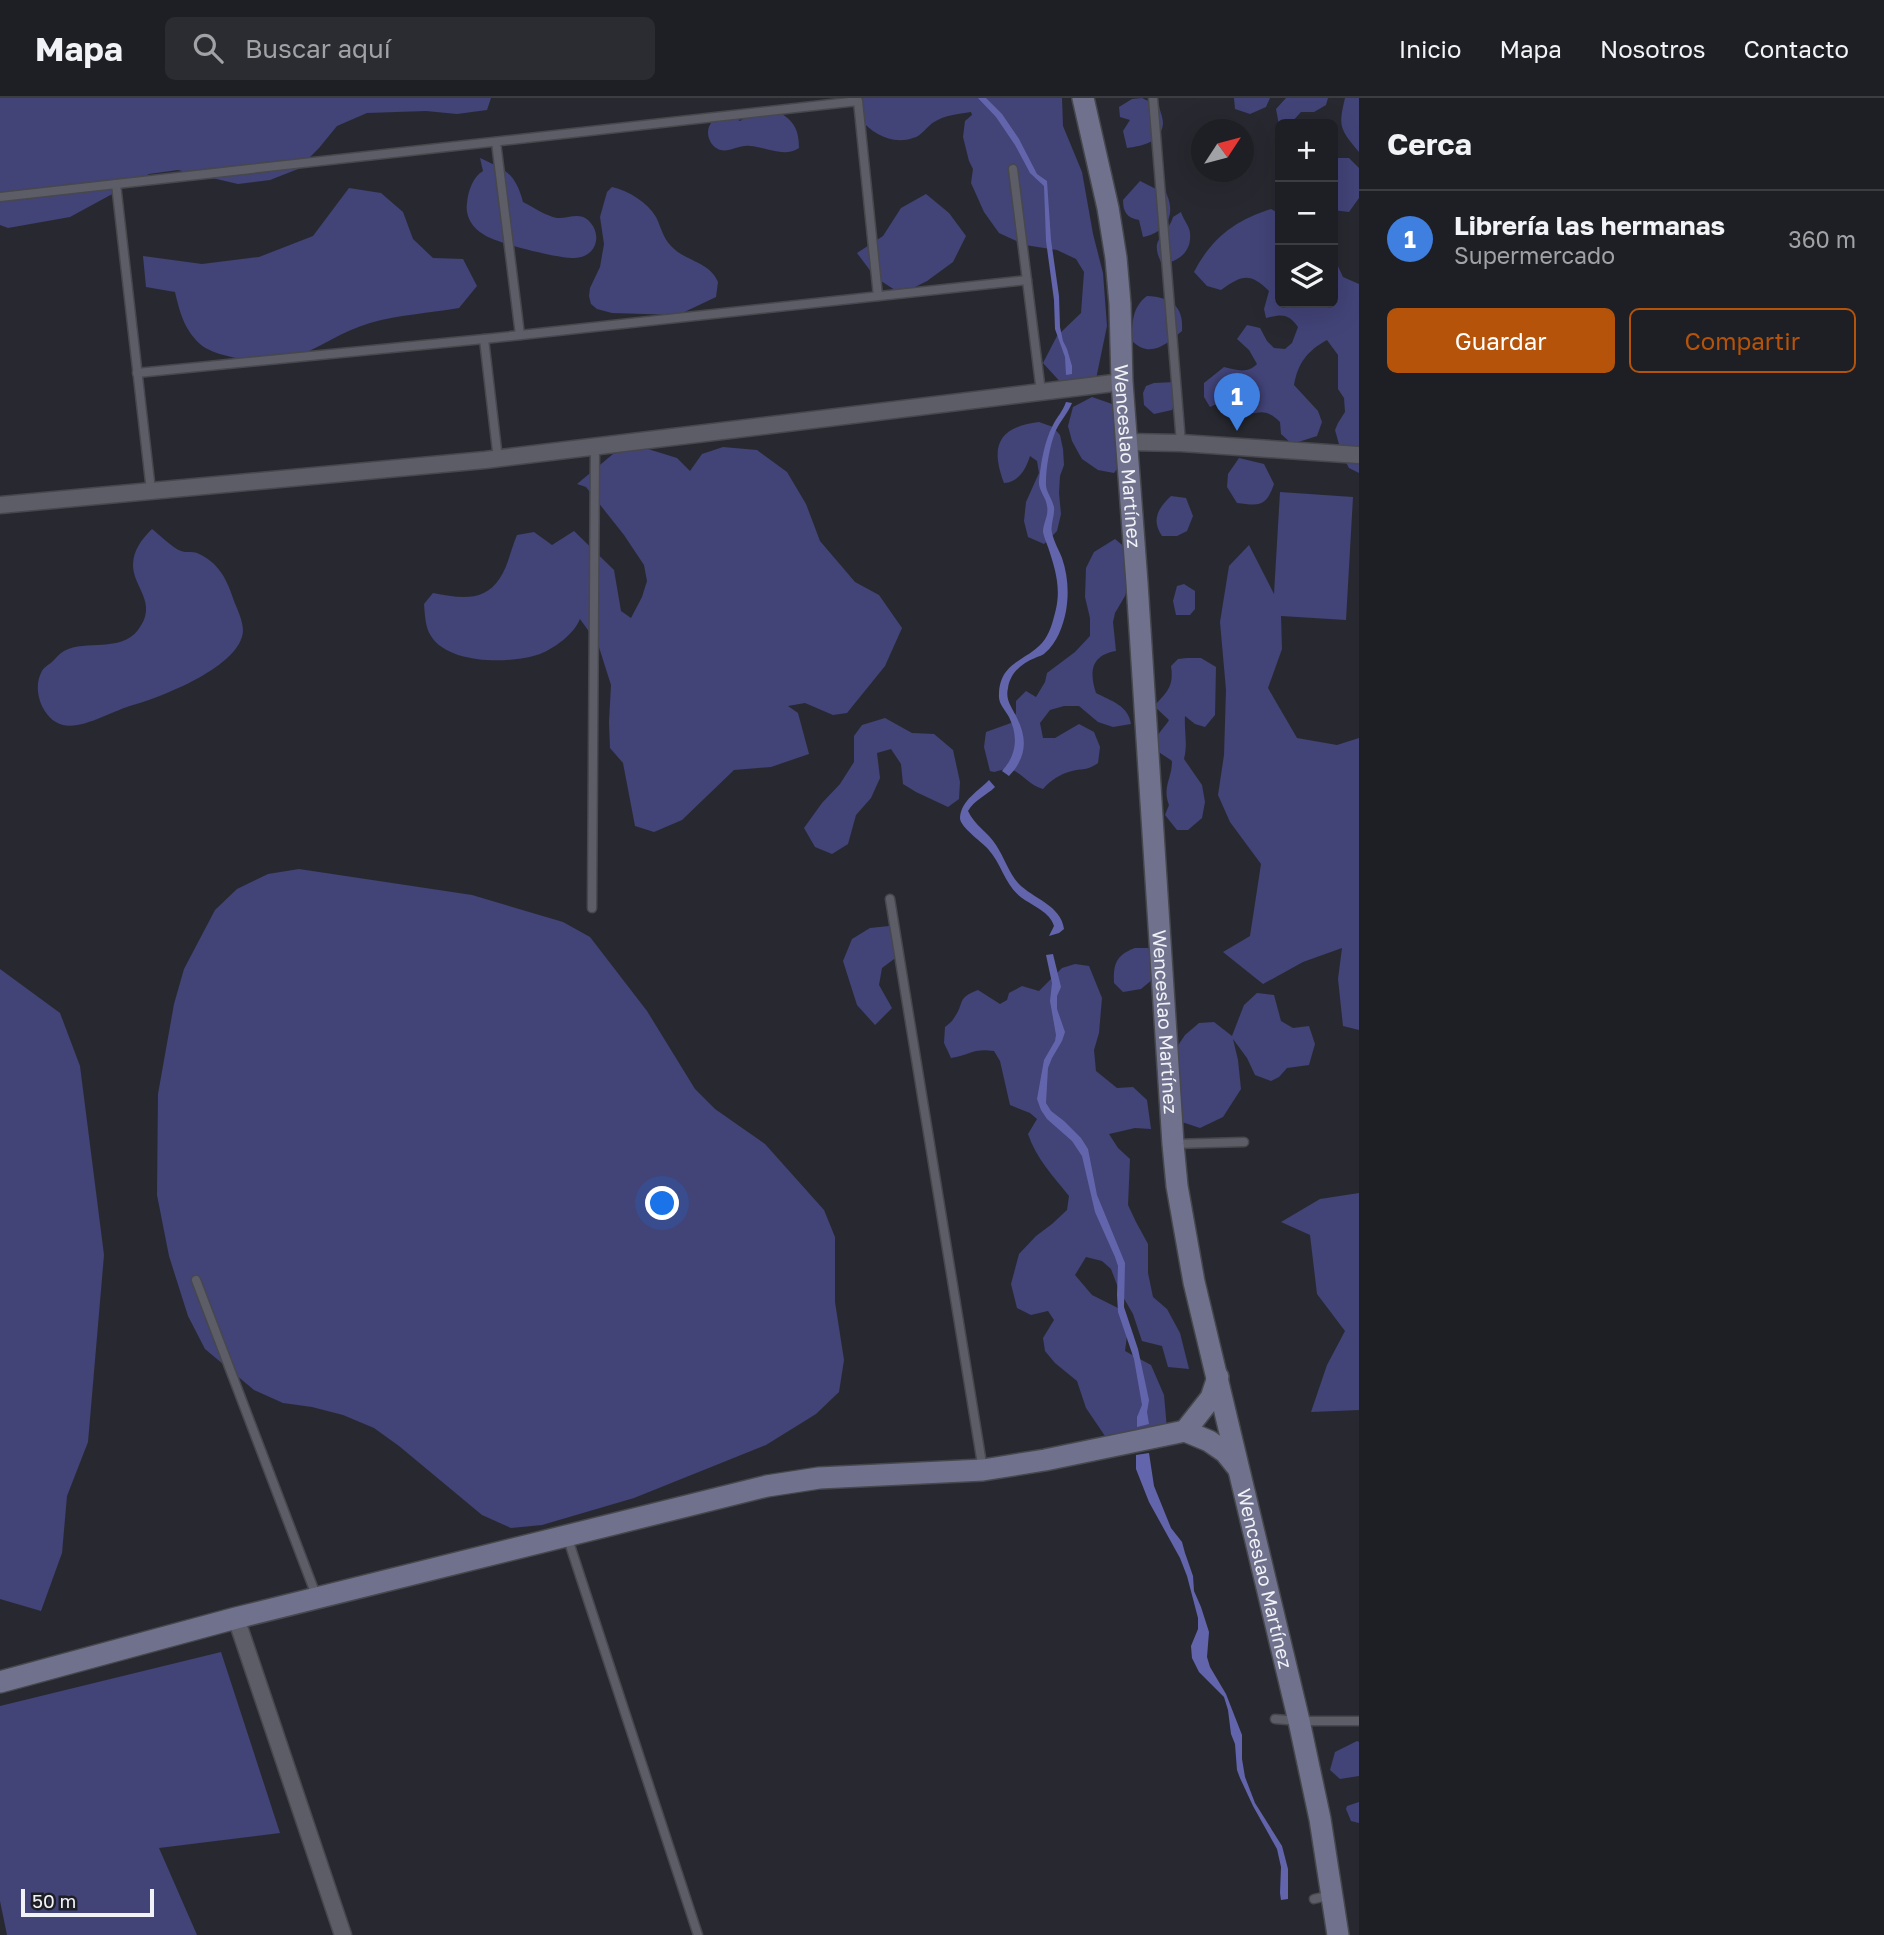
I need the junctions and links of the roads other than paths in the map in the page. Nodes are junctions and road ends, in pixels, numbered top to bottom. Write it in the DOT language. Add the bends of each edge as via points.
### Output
graph roads {
  1 [pos="1083,98"];
  2 [pos="1153,98"];
  3 [pos="818,102"];
  4 [pos="496,142"];
  5 [pos="1013,169"];
  6 [pos="116,184"];
  7 [pos="0,197"];
  8 [pos="1027,280"];
  9 [pos="878,296"];
  10 [pos="520,335"];
  11 [pos="484,339"];
  12 [pos="137,373"];
  13 [pos="1122,382"];
  14 [pos="1041,392"];
  15 [pos="1128,442"];
  16 [pos="1181,443"];
  17 [pos="595,447"];
  18 [pos="1359,455"];
  19 [pos="498,459"];
  20 [pos="151,491"];
  21 [pos="0,505"];
  22 [pos="890,899"];
  23 [pos="592,908"];
  24 [pos="1244,1142"];
  25 [pos="1173,1144"];
  26 [pos="196,1280"];
  27 [pos="1218,1377"];
  28 [pos="1185,1431"];
  29 [pos="1239,1468"];
  30 [pos="983,1470"];
  31 [pos="567,1536"];
  32 [pos="317,1598"];
  33 [pos="236,1618"];
  34 [pos="0,1682"];
  35 [pos="1275,1719"];
  36 [pos="1359,1720"];
  37 [pos="1299,1721"];
  38 [pos="343,1935"];
  39 [pos="698,1935"];
  40 [pos="1338,1935"];
  1 -- 13 [label="main road, Wenceslao Martínez" via="1116,258"];
  2 -- 16 [label="lane"];
  3 -- 4 [label="lane"];
  3 -- 9 [label="lane" via="859,101"];
  4 -- 6 [label="lane"];
  4 -- 10 [label="lane"];
  5 -- 8 [label="lane"];
  6 -- 7 [label="lane"];
  6 -- 12 [label="lane"];
  8 -- 9 [label="lane"];
  8 -- 14 [label="lane"];
  9 -- 10 [label="lane"];
  10 -- 11 [label="lane"];
  11 -- 12 [label="lane"];
  11 -- 19 [label="lane"];
  12 -- 20 [label="lane"];
  13 -- 14 [label="street"];
  13 -- 15 [label="main road, Wenceslao Martínez"];
  14 -- 17 [label="street"];
  15 -- 16 [label="street"];
  15 -- 25 [label="main road, Wenceslao Martínez"];
  16 -- 18 [label="street"];
  17 -- 19 [label="street"];
  17 -- 23 [label="lane"];
  19 -- 20 [label="street"];
  20 -- 21 [label="street"];
  22 -- 30 [label="lane"];
  24 -- 25 [label="lane"];
  25 -- 27 [label="main road, Wenceslao Martínez" via="1194,1282"];
  26 -- 32 [label="lane"];
  27 -- 28 [label="main road" via="1211,1398"];
  27 -- 29 [label="main road, Wenceslao Martínez"];
  28 -- 29 [label="main road" via="1209,1441"];
  28 -- 30 [label="main road"];
  29 -- 37 [label="main road, Wenceslao Martínez"];
  30 -- 31 [label="main road" via="818,1478 766,1486"];
  31 -- 32 [label="main road"];
  31 -- 39 [label="lane"];
  32 -- 33 [label="main road"];
  33 -- 34 [label="main road"];
  33 -- 38 [label="street"];
  35 -- 37 [label="lane"];
  36 -- 37 [label="lane"];
  37 -- 40 [label="main road, Wenceslao Martínez" via="1320,1819 1322,1897"];
}
